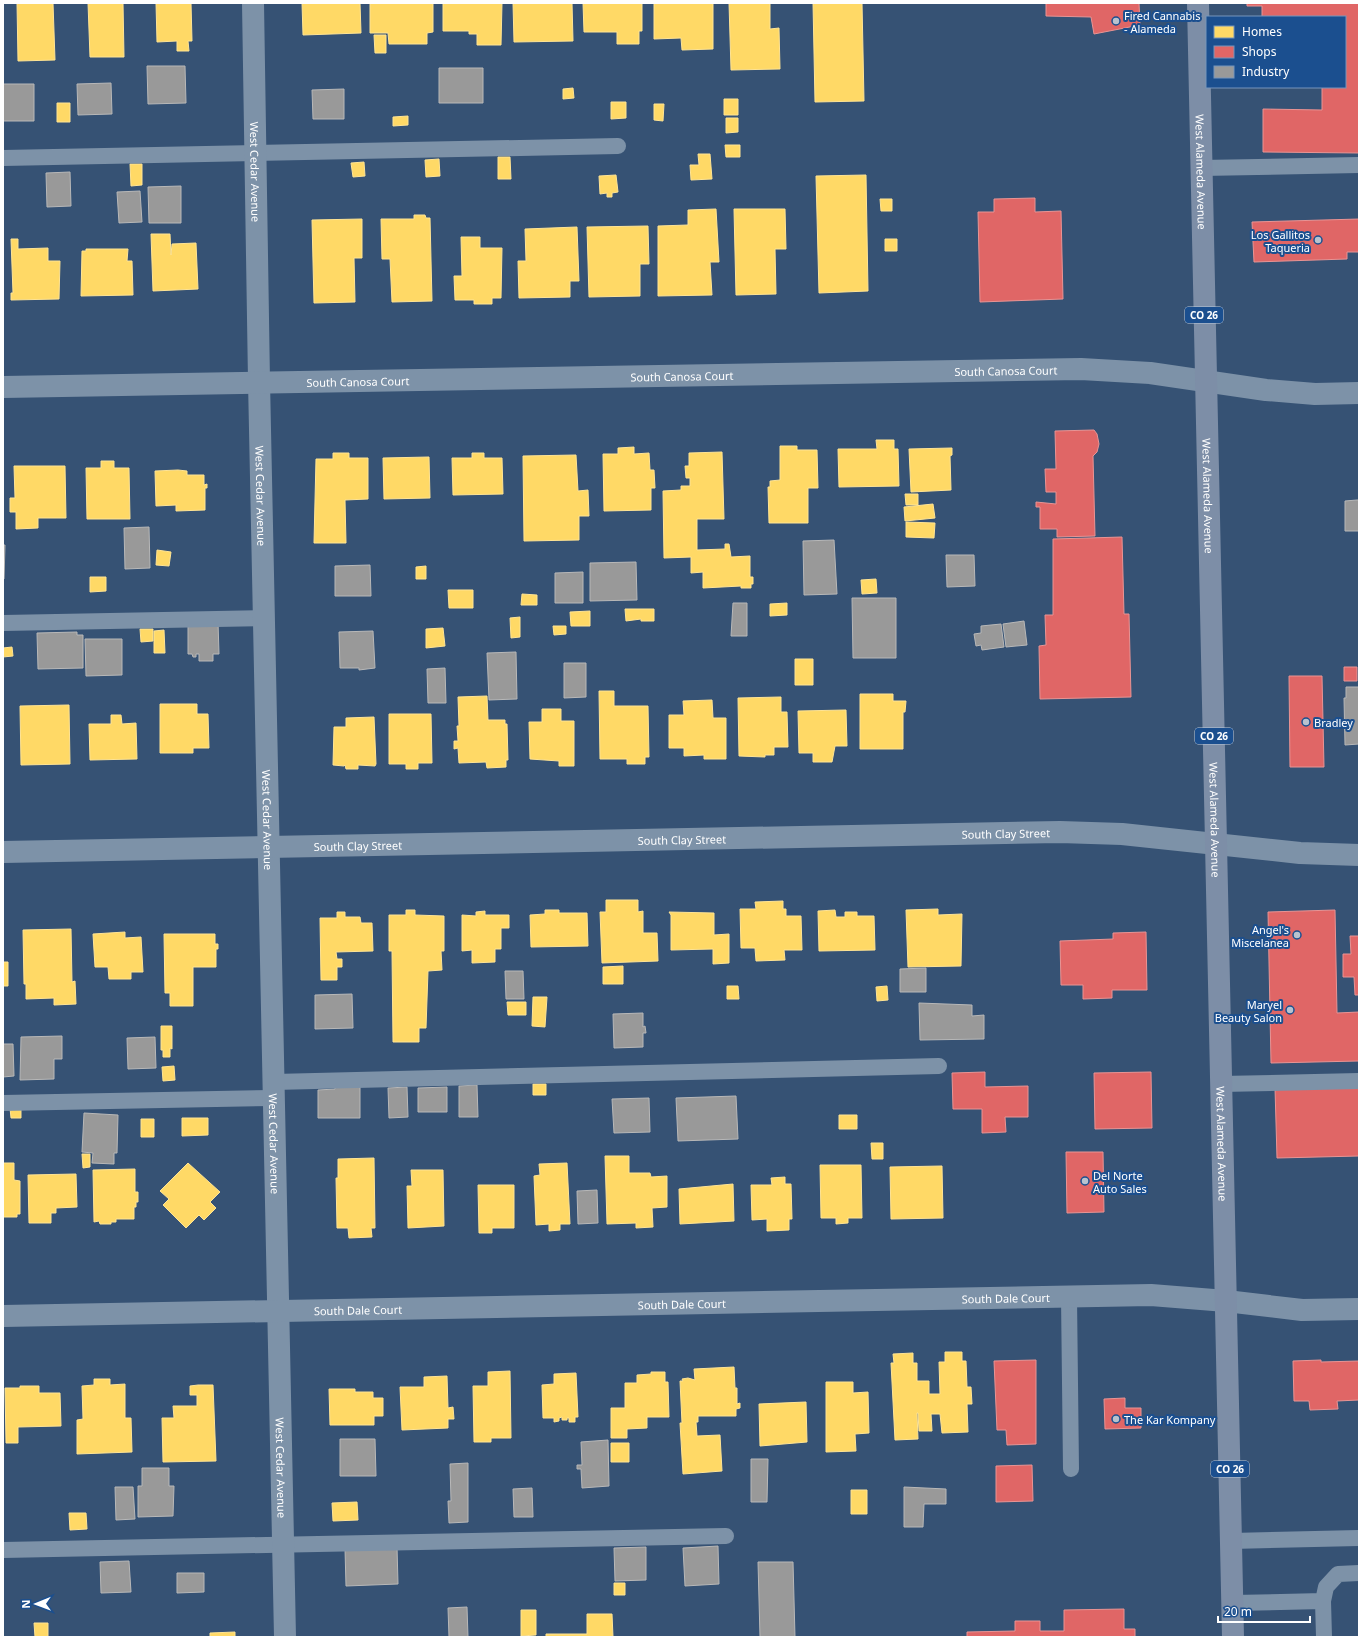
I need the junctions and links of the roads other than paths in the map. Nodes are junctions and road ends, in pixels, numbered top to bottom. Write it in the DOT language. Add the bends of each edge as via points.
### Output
graph roads {
  1 [pos="254,3"];
  2 [pos="1198,3"];
  3 [pos="618,146"];
  4 [pos="256,153"];
  5 [pos="3,158"];
  6 [pos="1359,165"];
  7 [pos="1201,168"];
  8 [pos="259,381"];
  9 [pos="1206,381"];
  10 [pos="3,387"];
  11 [pos="1359,393"];
  12 [pos="264,618"];
  13 [pos="3,623"];
  14 [pos="1217,844"];
  15 [pos="269,848"];
  16 [pos="3,852"];
  17 [pos="1359,855"];
  18 [pos="938,1066"];
  19 [pos="1359,1081"];
  20 [pos="1222,1084"];
  21 [pos="274,1090"];
  22 [pos="3,1104"];
  23 [pos="1069,1297"];
  24 [pos="1226,1301"];
  25 [pos="1359,1309"];
  26 [pos="280,1310"];
  27 [pos="3,1316"];
  28 [pos="1072,1469"];
  29 [pos="726,1536"];
  30 [pos="1359,1538"];
  31 [pos="1232,1541"];
  32 [pos="283,1544"];
  33 [pos="3,1550"];
  34 [pos="1359,1573"];
  35 [pos="1323,1601"];
  36 [pos="1233,1603"];
  37 [pos="285,1637"];
  38 [pos="1233,1637"];
  39 [pos="1324,1637"];
  1 -- 4 [label="street, West Cedar Avenue"];
  2 -- 7 [label="main road, West Alameda Avenue / CO 26"];
  3 -- 4 [label="lane"];
  4 -- 5 [label="lane"];
  4 -- 8 [label="street, West Cedar Avenue"];
  6 -- 7 [label="lane"];
  7 -- 9 [label="main road, West Alameda Avenue / CO 26"];
  8 -- 9 [label="street, South Canosa Court" via="1082,369 1150,373"];
  8 -- 10 [label="street, South Canosa Court"];
  8 -- 12 [label="street, West Cedar Avenue"];
  9 -- 11 [label="street, South Canosa Court" via="1315,394"];
  9 -- 14 [label="main road, West Alameda Avenue / CO 26"];
  12 -- 13 [label="lane"];
  12 -- 15 [label="street, West Cedar Avenue"];
  14 -- 15 [label="street, South Clay Street" via="1122,834 1060,832"];
  14 -- 17 [label="street, South Clay Street"];
  14 -- 20 [label="main road, West Alameda Avenue / CO 26"];
  15 -- 16 [label="street, South Clay Street"];
  15 -- 21 [label="street, West Cedar Avenue"];
  18 -- 21 [label="lane"];
  19 -- 20 [label="lane"];
  20 -- 24 [label="main road, West Alameda Avenue / CO 26"];
  21 -- 22 [label="lane"];
  21 -- 26 [label="street, West Cedar Avenue"];
  23 -- 24 [label="street, South Dale Court" via="1151,1295"];
  23 -- 26 [label="street, South Dale Court"];
  23 -- 28 [label="lane"];
  24 -- 25 [label="street, South Dale Court" via="1302,1310"];
  24 -- 31 [label="main road, West Alameda Avenue / CO 26"];
  26 -- 27 [label="street, South Dale Court"];
  26 -- 32 [label="street, West Cedar Avenue"];
  29 -- 32 [label="lane"];
  30 -- 31 [label="lane"];
  31 -- 36 [label="main road, West Alameda Avenue / CO 26"];
  32 -- 33 [label="lane"];
  32 -- 37 [label="street, West Cedar Avenue"];
  34 -- 35 [label="lane" via="1338,1574 1326,1587"];
  35 -- 36 [label="lane"];
  35 -- 39 [label="lane"];
  36 -- 38 [label="main road, West Alameda Avenue / CO 26"];
}
